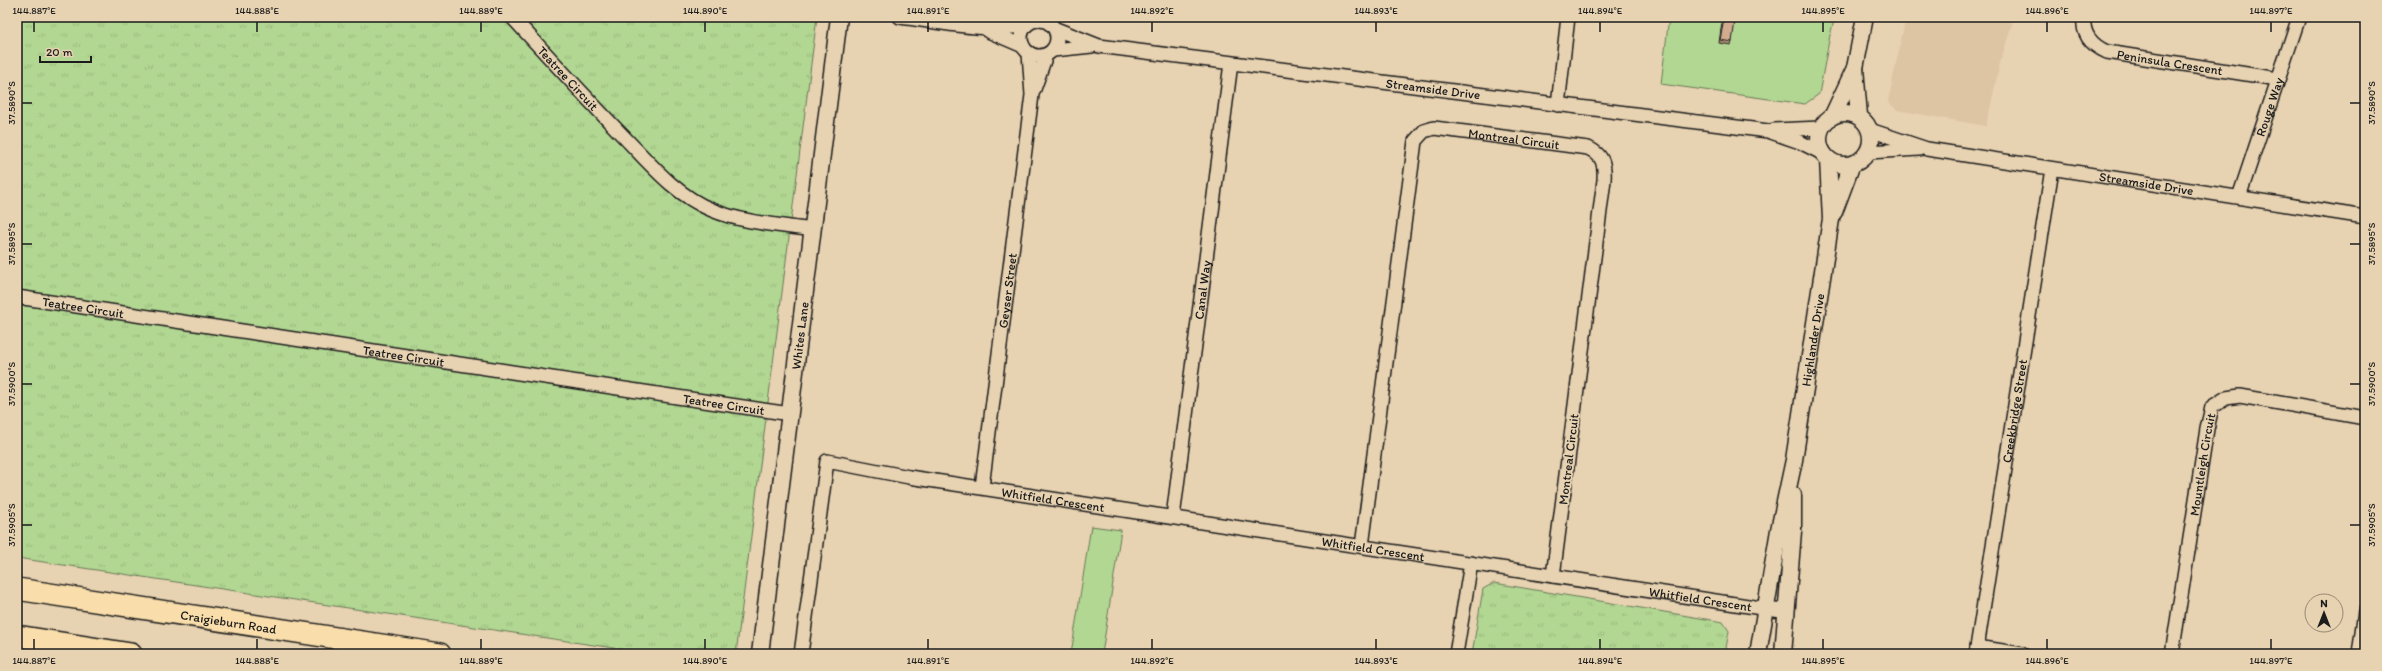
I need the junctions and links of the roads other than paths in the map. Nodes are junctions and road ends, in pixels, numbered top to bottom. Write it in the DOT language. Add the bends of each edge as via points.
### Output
graph roads {
  1 [pos="512,17"];
  2 [pos="839,17"];
  3 [pos="900,17"];
  4 [pos="1568,17"];
  5 [pos="1866,17"];
  6 [pos="2084,17"];
  7 [pos="2299,17"];
  8 [pos="1030,21"];
  9 [pos="1052,23"];
  10 [pos="976,27"];
  11 [pos="1099,46"];
  12 [pos="1026,50"];
  13 [pos="1049,53"];
  14 [pos="1231,62"];
  15 [pos="1855,68"];
  16 [pos="2278,79"];
  17 [pos="1032,95"];
  18 [pos="1558,105"];
  19 [pos="1833,115"];
  20 [pos="1859,116"];
  21 [pos="1821,128"];
  22 [pos="1870,130"];
  23 [pos="1768,131"];
  24 [pos="1927,149"];
  25 [pos="1868,152"];
  26 [pos="1825,156"];
  27 [pos="1852,164"];
  28 [pos="2052,169"];
  29 [pos="2239,197"];
  30 [pos="2365,217"];
  31 [pos="1831,219"];
  32 [pos="813,230"];
  33 [pos="17,297"];
  34 [pos="790,414"];
  35 [pos="2365,418"];
  36 [pos="1794,460"];
  37 [pos="982,487"];
  38 [pos="1173,517"];
  39 [pos="1362,546"];
  40 [pos="1471,563"];
  41 [pos="1553,576"];
  42 [pos="17,589"];
  43 [pos="1764,609"];
  44 [pos="1787,612"];
  45 [pos="2365,612"];
  46 [pos="17,636"];
  47 [pos="1976,650"];
  48 [pos="132,654"];
  49 [pos="440,654"];
  50 [pos="760,654"];
  51 [pos="801,654"];
  52 [pos="1456,654"];
  53 [pos="1758,654"];
  54 [pos="1783,654"];
  55 [pos="2022,654"];
  56 [pos="2172,654"];
  57 [pos="2359,654"];
  1 -- 32 [label="street, Teatree Circuit" via="584,96 679,190 712,210 749,220"];
  2 -- 32 [label="street, Whites Lane"];
  3 -- 10 [label="street"];
  4 -- 18 [label="street"];
  5 -- 15 [label="street"];
  6 -- 16 [label="street, Peninsula Crescent" via="2086,34 2090,41 2106,52"];
  7 -- 16 [label="street, Rouge Way"];
  8 -- 9 [label="street"];
  8 -- 10 [label="street" via="1008,28"];
  8 -- 12 [label="street" via="1021,35"];
  9 -- 11 [label="street, Streamside Drive"];
  9 -- 13 [label="street" via="1058,40"];
  10 -- 12 [label="street"];
  11 -- 13 [label="street, Streamside Drive"];
  11 -- 14 [label="street, Streamside Drive"];
  12 -- 13 [label="street" via="1034,56"];
  12 -- 17 [label="street, Geyser Street"];
  13 -- 17 [label="street, Geyser Street"];
  14 -- 18 [label="street, Streamside Drive"];
  14 -- 38 [label="street, Canal Way"];
  15 -- 19 [label="street"];
  15 -- 20 [label="street"];
  16 -- 29 [label="street, Rouge Way"];
  17 -- 37 [label="street, Geyser Street"];
  18 -- 23 [label="street, Streamside Drive"];
  19 -- 20 [label="street" via="1850,113"];
  19 -- 21 [label="street"];
  20 -- 22 [label="street"];
  21 -- 23 [label="street, Streamside Drive"];
  21 -- 26 [label="street" via="1818,136"];
  22 -- 24 [label="street, Streamside Drive"];
  22 -- 25 [label="street"];
  23 -- 26 [label="street, Streamside Drive" via="1800,142"];
  24 -- 25 [label="street, Streamside Drive"];
  24 -- 28 [label="street, Streamside Drive"];
  25 -- 27 [label="street"];
  26 -- 27 [label="street" via="1840,164"];
  26 -- 31 [label="street, Highlander Drive"];
  27 -- 31 [label="street, Highlander Drive"];
  28 -- 29 [label="street, Streamside Drive"];
  28 -- 47 [label="street, Creekbridge Street"];
  29 -- 30 [label="street, Streamside Drive"];
  31 -- 36 [label="street, Highlander Drive"];
  32 -- 34 [label="street, Whites Lane"];
  33 -- 34 [label="street, Teatree Circuit"];
  34 -- 50 [label="street, Whites Lane"];
  35 -- 56 [label="street, Mountleigh Circuit" via="2240,396 2226,398 2212,407 2206,429"];
  36 -- 43 [label="street, Highlander Drive"];
  36 -- 44 [label="street, Highlander Drive" via="1793,531"];
  37 -- 38 [label="street, Whitfield Crescent"];
  37 -- 51 [label="street, Whitfield Crescent" via="827,461"];
  38 -- 39 [label="street, Whitfield Crescent"];
  39 -- 40 [label="street, Whitfield Crescent"];
  39 -- 41 [label="street, Montreal Circuit" via="1416,141 1424,131 1434,128 1588,148 1604,162 1604,174"];
  40 -- 41 [label="street, Whitfield Crescent"];
  40 -- 52 [label="street"];
  41 -- 43 [label="street, Whitfield Crescent"];
  42 -- 49 [label="main road, Craigieburn Road"];
  43 -- 44 [label="street, Whitfield Crescent"];
  43 -- 53 [label="street, Highlander Drive"];
  44 -- 54 [label="street, Highlander Drive"];
  45 -- 57 [label="street"];
  46 -- 48 [label="main road"];
  47 -- 55 [label="street"];
}
